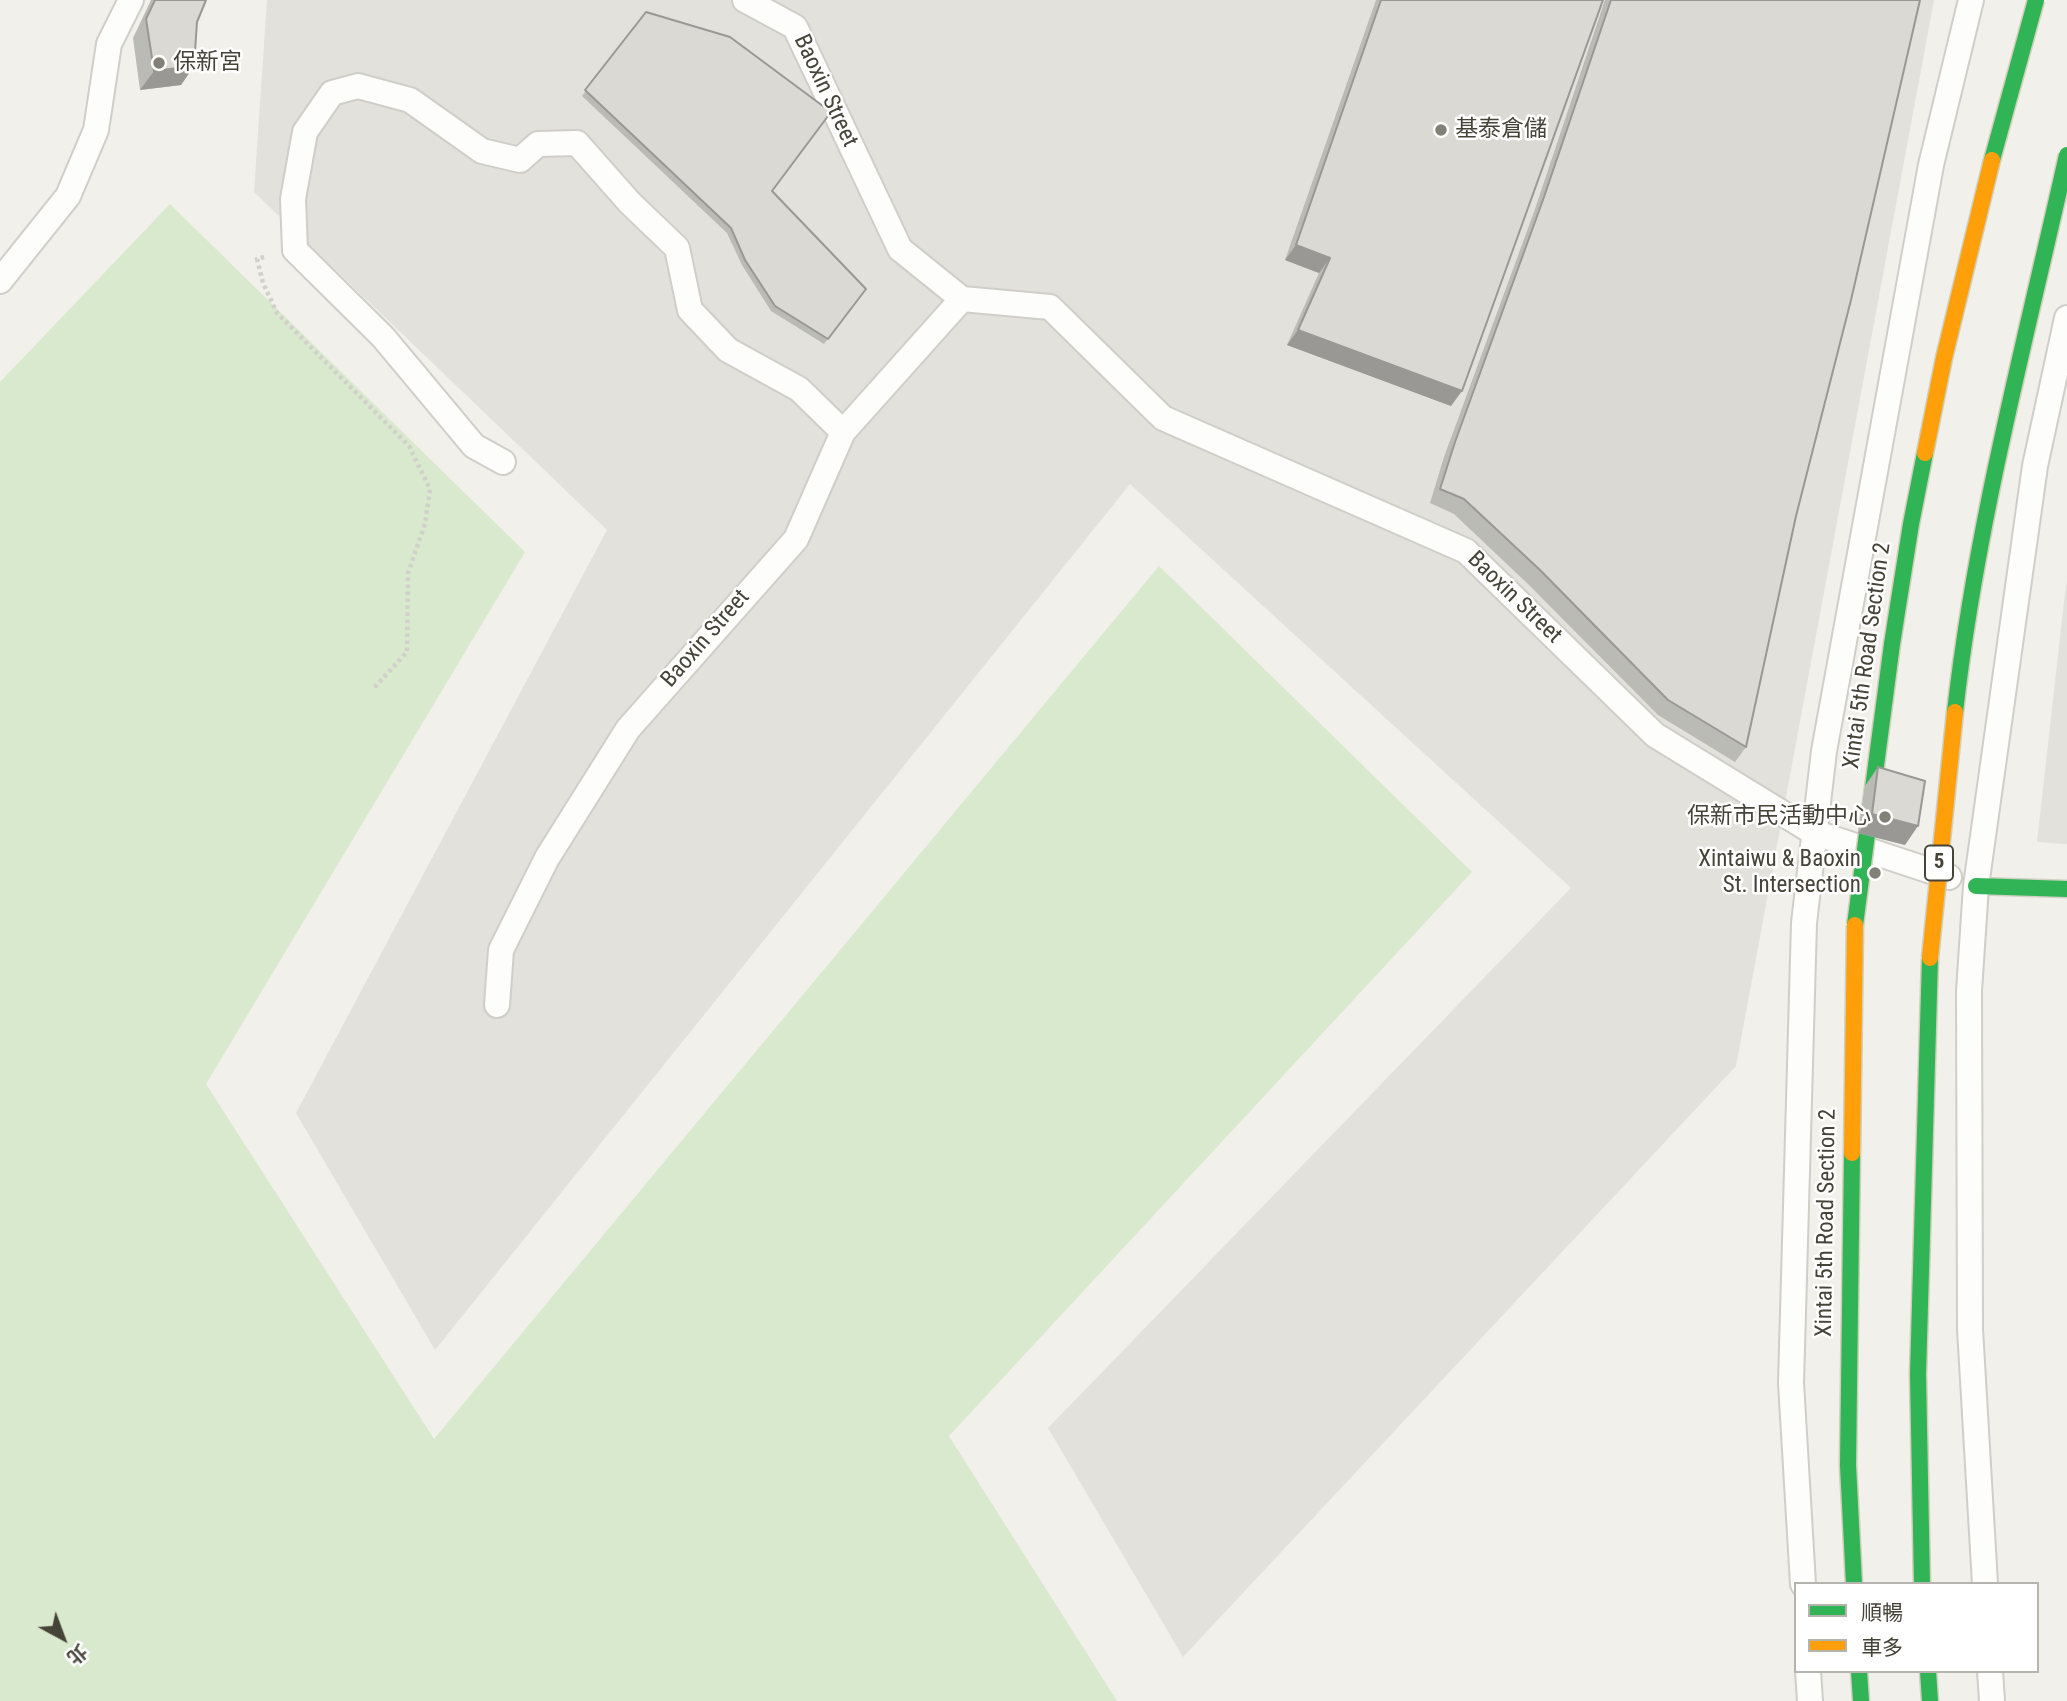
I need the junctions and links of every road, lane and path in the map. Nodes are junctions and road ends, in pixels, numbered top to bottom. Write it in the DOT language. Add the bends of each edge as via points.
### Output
graph roads {
  1 [pos="131,0"];
  2 [pos="745,0"];
  3 [pos="2036,0"];
  4 [pos="1971,1"];
  5 [pos="2067,155"];
  6 [pos="295,250"];
  7 [pos="0,281"];
  8 [pos="962,299"];
  9 [pos="2067,318"];
  10 [pos="843,432"];
  11 [pos="503,462"];
  12 [pos="373,689"];
  13 [pos="1813,832"];
  14 [pos="1976,886"];
  15 [pos="2067,889"];
  16 [pos="497,1005"];
  17 [pos="1803,1582"];
  18 [pos="1854,1582"];
  19 [pos="1922,1582"];
  20 [pos="1985,1582"];
  21 [pos="1808,1673"];
  22 [pos="1859,1673"];
  23 [pos="1928,1673"];
  24 [pos="1990,1673"];
  25 [pos="1810,1701"];
  26 [pos="1861,1701"];
  27 [pos="1930,1701"];
  28 [pos="1992,1701"];
  1 -- 7 [label="lane" via="109,44 96,130 68,196"];
  2 -- 8 [label="lane, Baoxin Street" via="795,27 900,249"];
  3 -- 18 [label="main road, Xintai 5th Road Section 2, bridge" via="1978,210 1939,383 1900,591 1855,912 1848,1400"];
  4 -- 13 [label="lane" via="1928,179"];
  5 -- 19 [label="main road, 5, bridge" via="1999,457 1962,653 1930,942 1919,1374"];
  6 -- 10 [label="lane" via="293,199 305,132 332,93 358,86 410,100 482,151 520,160 538,144 578,143 630,204 677,248 690,310 729,350 799,389"];
  6 -- 11 [label="lane" via="383,337 474,446"];
  6 -- 12 [label="path" via="257,259 277,313 409,446 429,489 425,524 408,573 407,652"];
  8 -- 10 [label="lane, Baoxin Street"];
  8 -- 13 [label="lane, Baoxin Street" via="1050,307 1163,418 1466,551 1655,735"];
  9 -- 14 [label="lane" via="2035,466"];
  10 -- 16 [label="lane, Baoxin Street" via="796,539 628,729 547,858 501,950"];
  13 -- 14 [label="lane, Baoxin Street"];
  13 -- 17 [label="lane" via="1804,923 1791,1383"];
  14 -- 15 [label="main road, Baoxin Street"];
  14 -- 20 [label="lane" via="1969,991 1970,1329"];
  21 -- 25 [label="lane"];
  22 -- 26 [label="main road"];
  23 -- 27 [label="main road"];
  24 -- 28 [label="lane"];
}
